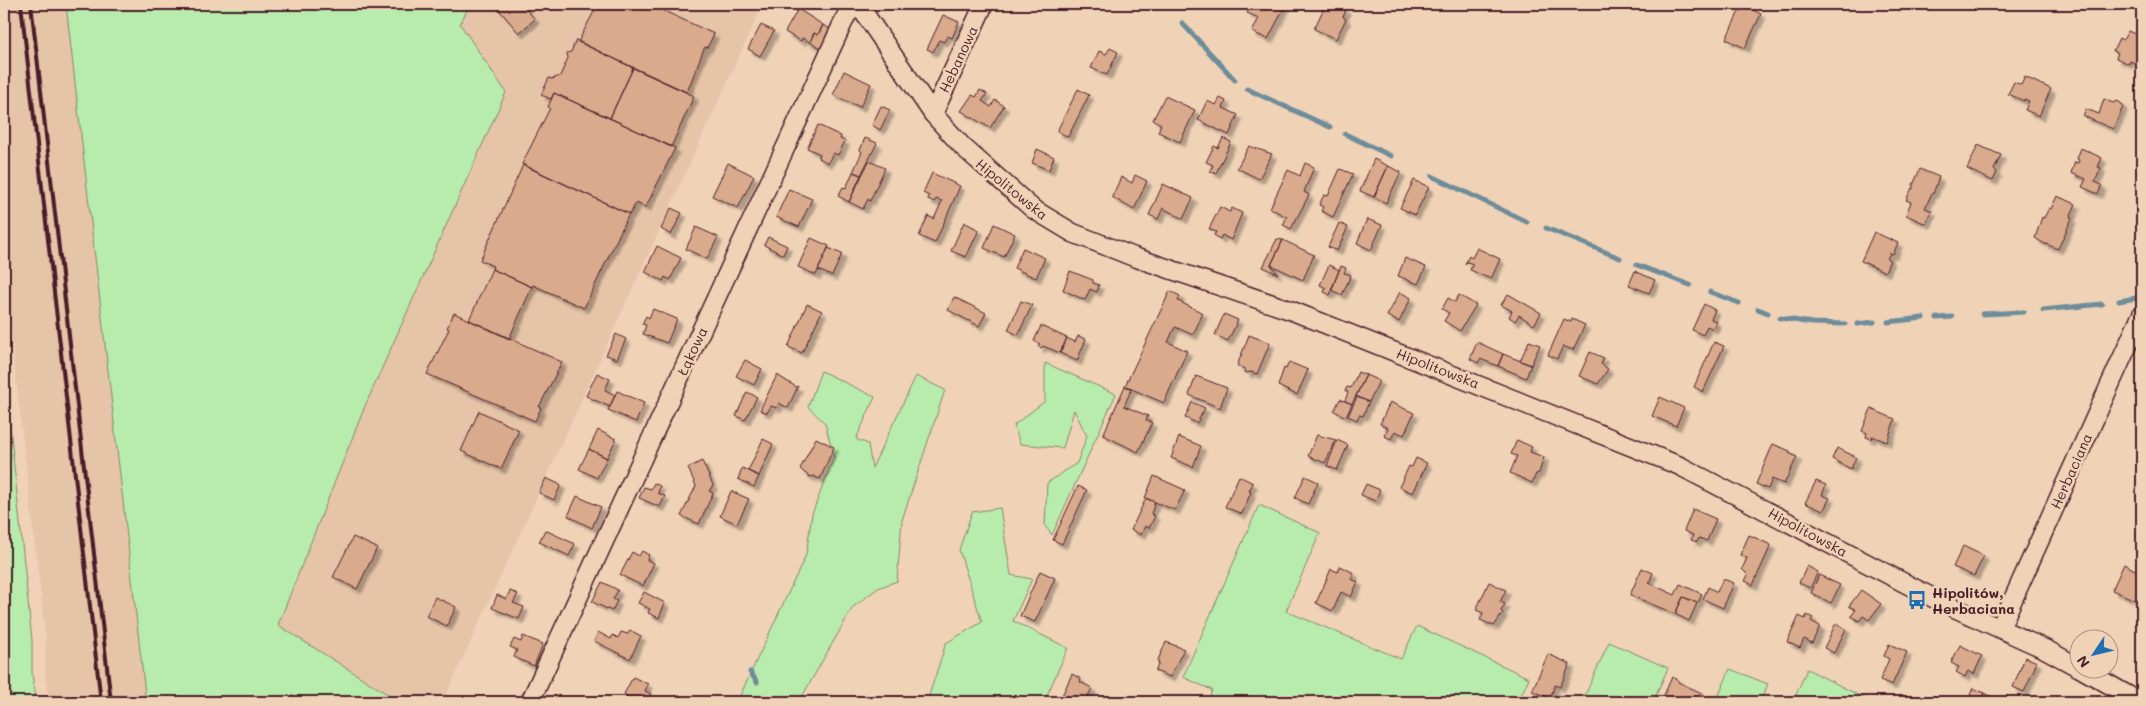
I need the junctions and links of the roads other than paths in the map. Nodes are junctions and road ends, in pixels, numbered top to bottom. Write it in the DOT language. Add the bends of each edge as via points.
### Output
graph roads {
  1 [pos="984,4"];
  2 [pos="859,5"];
  3 [pos="933,114"];
  4 [pos="2142,314"];
  5 [pos="2000,628"];
  6 [pos="2068,662"];
  7 [pos="2099,678"];
  8 [pos="2139,698"];
  9 [pos="530,702"];
  1 -- 3 [label="street, Hebanowa"];
  2 -- 3 [label="street, Hipolitowska"];
  2 -- 9 [label="street, Łąkowa" via="847,14"];
  3 -- 5 [label="street, Hipolitowska" via="990,173 1033,208 1073,233 1290,310 1680,466 1940,601"];
  4 -- 5 [label="street, Herbaciana"];
  5 -- 6 [label="street, Hipolitowska"];
  7 -- 8 [label="street, Hipolitowska"];
}
